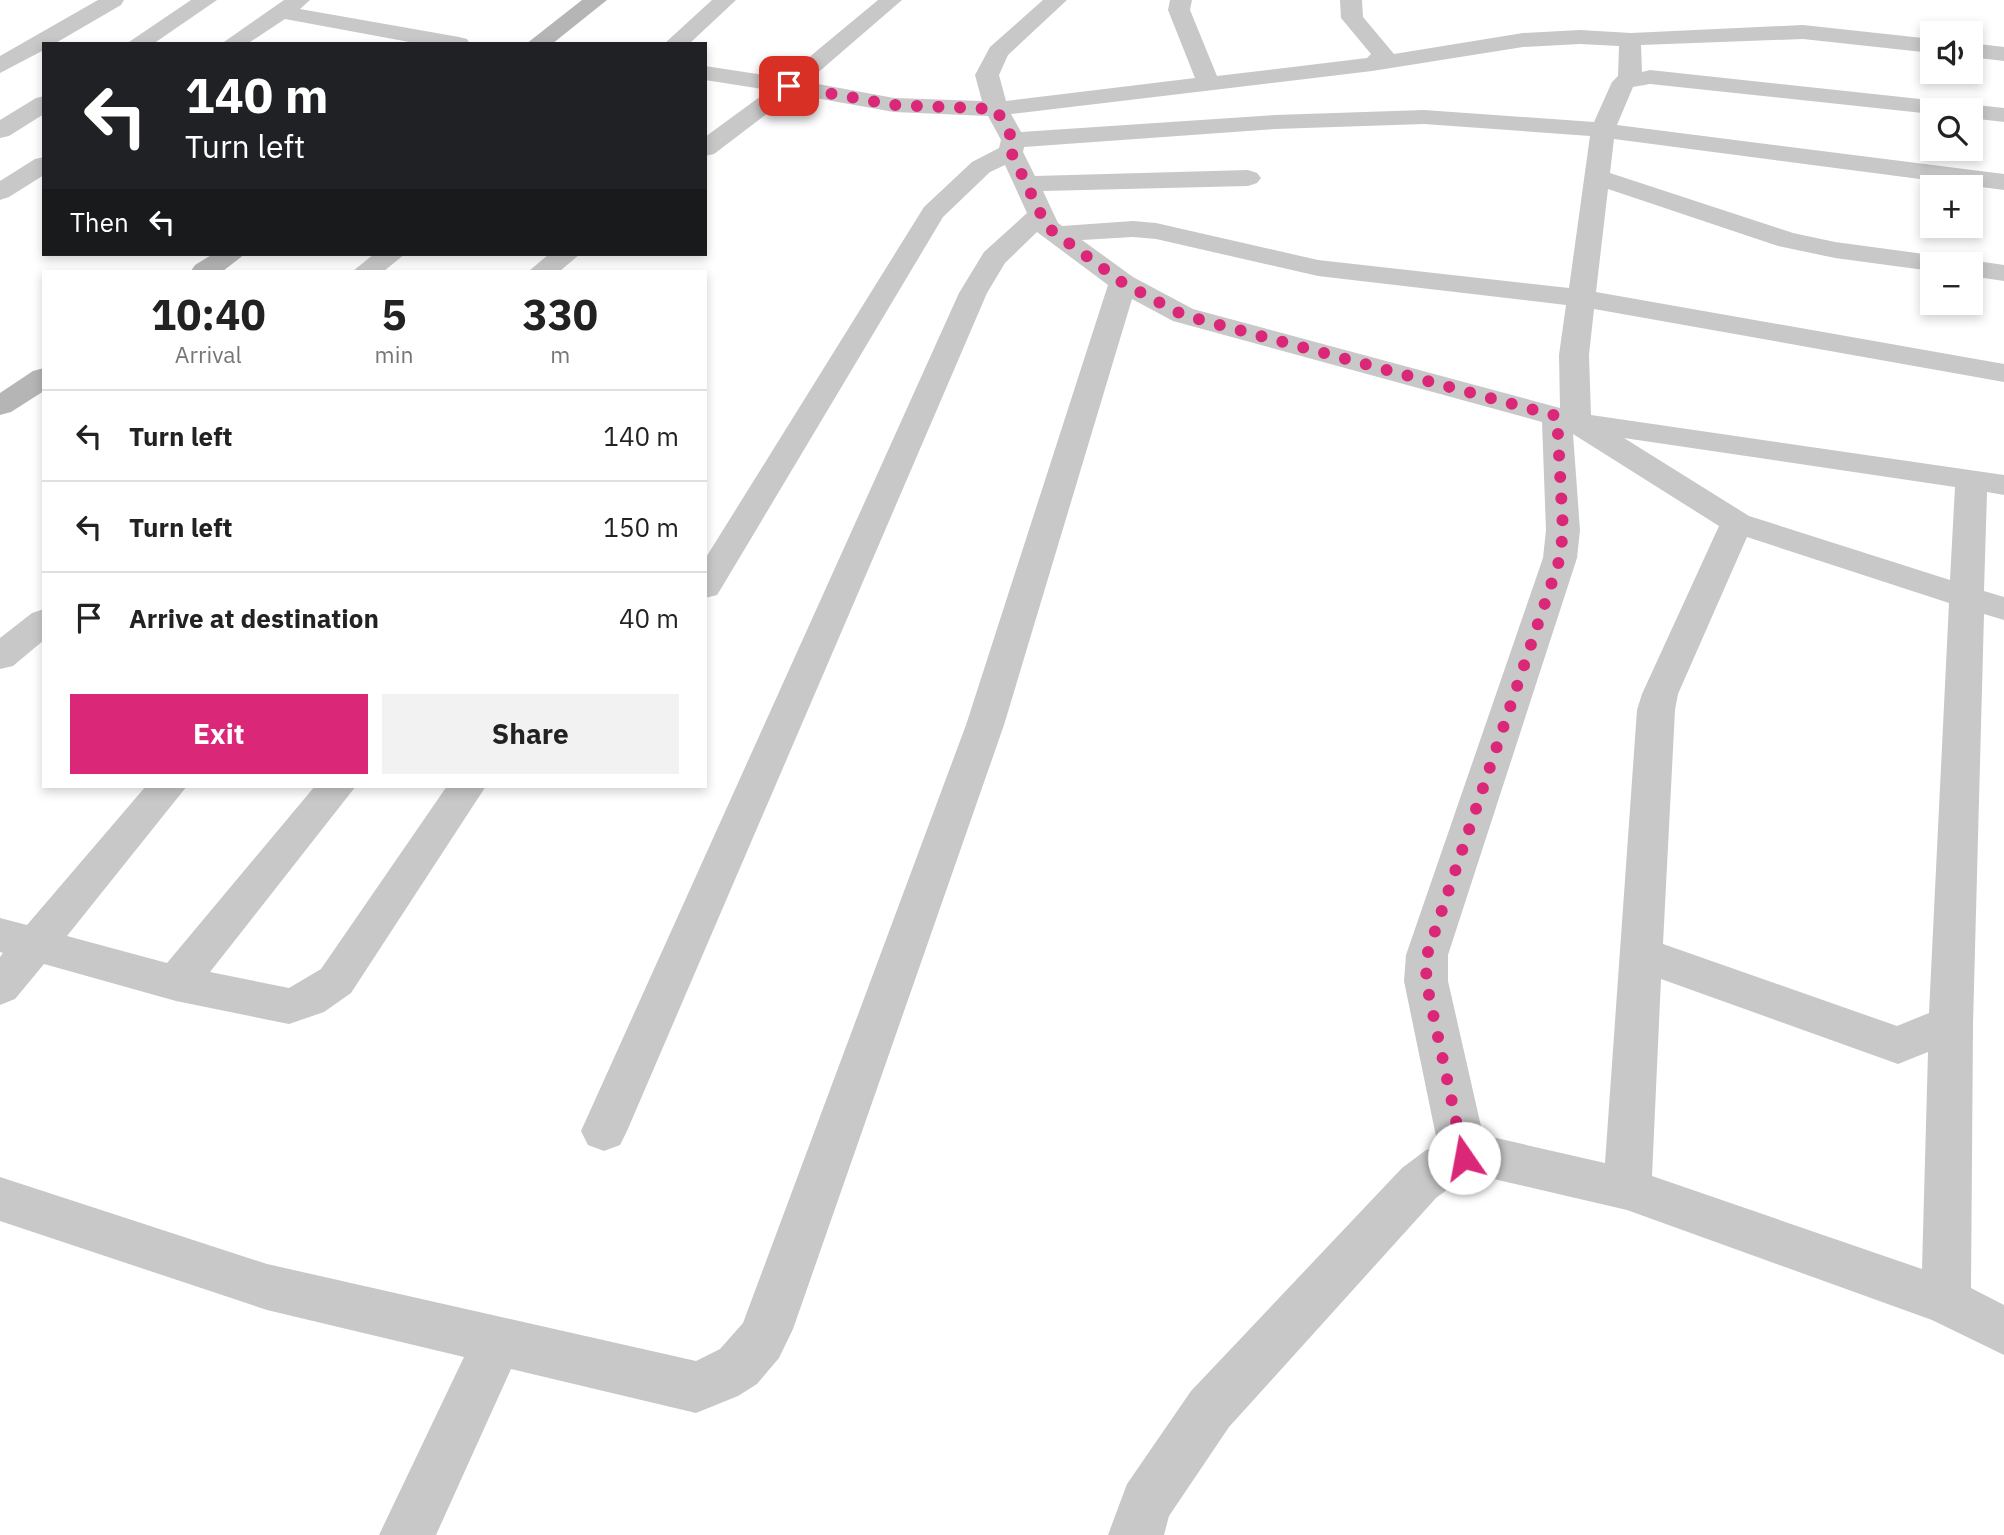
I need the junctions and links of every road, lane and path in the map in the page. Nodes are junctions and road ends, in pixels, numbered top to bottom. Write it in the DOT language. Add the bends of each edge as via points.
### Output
graph roads {
  1 [pos="113,0"];
  2 [pos="206,0"];
  3 [pos="596,0"];
  4 [pos="725,0"];
  5 [pos="891,0"];
  6 [pos="1056,0"];
  7 [pos="1181,0"];
  8 [pos="1352,0"];
  9 [pos="290,6"];
  10 [pos="347,25"];
  11 [pos="1633,40"];
  12 [pos="140,42"];
  13 [pos="235,42"];
  14 [pos="328,42"];
  15 [pos="447,42"];
  16 [pos="541,42"];
  17 [pos="677,42"];
  18 [pos="1920,45"];
  19 [pos="1983,52"];
  20 [pos="2004,54"];
  21 [pos="1373,64"];
  22 [pos="0,66"];
  23 [pos="707,73"];
  24 [pos="1630,79"];
  25 [pos="1209,84"];
  26 [pos="789,86"];
  27 [pos="42,104"];
  28 [pos="1920,106"];
  29 [pos="996,109"];
  30 [pos="1983,113"];
  31 [pos="2004,115"];
  32 [pos="1603,130"];
  33 [pos="0,131"];
  34 [pos="1012,146"];
  35 [pos="707,148"];
  36 [pos="0,152"];
  37 [pos="42,165"];
  38 [pos="1597,177"];
  39 [pos="1248,178"];
  40 [pos="2004,181"];
  41 [pos="0,192"];
  42 [pos="1042,211"];
  43 [pos="228,256"];
  44 [pos="388,256"];
  45 [pos="563,256"];
  46 [pos="1920,261"];
  47 [pos="207,270"];
  48 [pos="368,270"];
  49 [pos="544,270"];
  50 [pos="1983,270"];
  51 [pos="2004,273"];
  52 [pos="1123,283"];
  53 [pos="1582,298"];
  54 [pos="2004,373"];
  55 [pos="42,378"];
  56 [pos="0,406"];
  57 [pos="1567,419"];
  58 [pos="1988,483"];
  59 [pos="1737,523"];
  60 [pos="707,584"];
  61 [pos="1986,603"];
  62 [pos="42,623"];
  63 [pos="0,657"];
  64 [pos="166,788"];
  65 [pos="335,788"];
  66 [pos="466,788"];
  67 [pos="17,941"];
  68 [pos="1642,954"];
  69 [pos="176,984"];
  70 [pos="0,987"];
  71 [pos="1951,1024"];
  72 [pos="604,1131"];
  73 [pos="1464,1158"];
  74 [pos="1627,1189"];
  75 [pos="0,1199"];
  76 [pos="1946,1301"];
  77 [pos="2004,1331"];
  78 [pos="498,1341"];
  79 [pos="407,1535"];
  80 [pos="1136,1535"];
  1 -- 22 [label="street"];
  2 -- 12 [label="street"];
  3 -- 16 [label="street"];
  4 -- 17 [label="street"];
  5 -- 26 [label="street"];
  6 -- 29 [label="street" via="998,52 987,75"];
  7 -- 25 [label="street" via="1178,10"];
  8 -- 21 [label="street" via="1352,18 1382,53"];
  9 -- 10 [label="street"];
  9 -- 13 [label="street"];
  10 -- 14 [label="street"];
  10 -- 15 [label="street"];
  11 -- 18 [label="street" via="1802,32"];
  11 -- 21 [label="street" via="1523,40"];
  11 -- 24 [label="street"];
  19 -- 20 [label="street"];
  21 -- 25 [label="street"];
  23 -- 26 [label="street"];
  24 -- 28 [label="street" via="1650,77"];
  24 -- 32 [label="street" via="1617,94"];
  25 -- 29 [label="street"];
  26 -- 29 [label="street" via="894,105"];
  26 -- 35 [label="street"];
  27 -- 33 [label="street"];
  29 -- 34 [label="street"];
  30 -- 31 [label="street"];
  32 -- 34 [label="street" via="1424,117 1275,122"];
  32 -- 38 [label="street"];
  32 -- 40 [label="street"];
  34 -- 42 [label="street"];
  34 -- 60 [label="street" via="981,167 928,220"];
  36 -- 37 [label="street"];
  37 -- 41 [label="street"];
  38 -- 46 [label="street" via="1787,240"];
  38 -- 53 [label="street"];
  39 -- 42 [label="street"];
  42 -- 52 [label="street"];
  42 -- 53 [label="street" via="1318,268"];
  42 -- 72 [label="street" via="994,258 973,293"];
  43 -- 47 [label="street"];
  44 -- 48 [label="street"];
  45 -- 49 [label="street"];
  50 -- 51 [label="street"];
  52 -- 57 [label="street" via="1183,315"];
  52 -- 78 [label="street" via="985,725 768,1329 742,1365 720,1381 696,1387"];
  53 -- 54 [label="street"];
  53 -- 57 [label="street"];
  55 -- 56 [label="street"];
  57 -- 58 [label="street"];
  57 -- 59 [label="street"];
  57 -- 73 [label="street" via="1560,558 1427,955 1426,981"];
  58 -- 61 [label="street"];
  59 -- 61 [label="street"];
  59 -- 68 [label="street" via="1656,710"];
  61 -- 71 [label="street"];
  62 -- 63 [label="street"];
  64 -- 67 [label="street"];
  65 -- 69 [label="street"];
  66 -- 69 [label="street" via="336,981 321,994 289,1006"];
  67 -- 69 [label="street"];
  67 -- 70 [label="street"];
  68 -- 71 [label="street" via="1898,1045"];
  68 -- 74 [label="street"];
  71 -- 76 [label="street"];
  73 -- 74 [label="street" via="1485,1156"];
  73 -- 80 [label="street" via="1443,1165 1419,1184 1210,1409 1146,1503"];
  74 -- 76 [label="street"];
  75 -- 78 [label="street" via="267,1287"];
  76 -- 77 [label="street"];
  78 -- 79 [label="street"];
}
